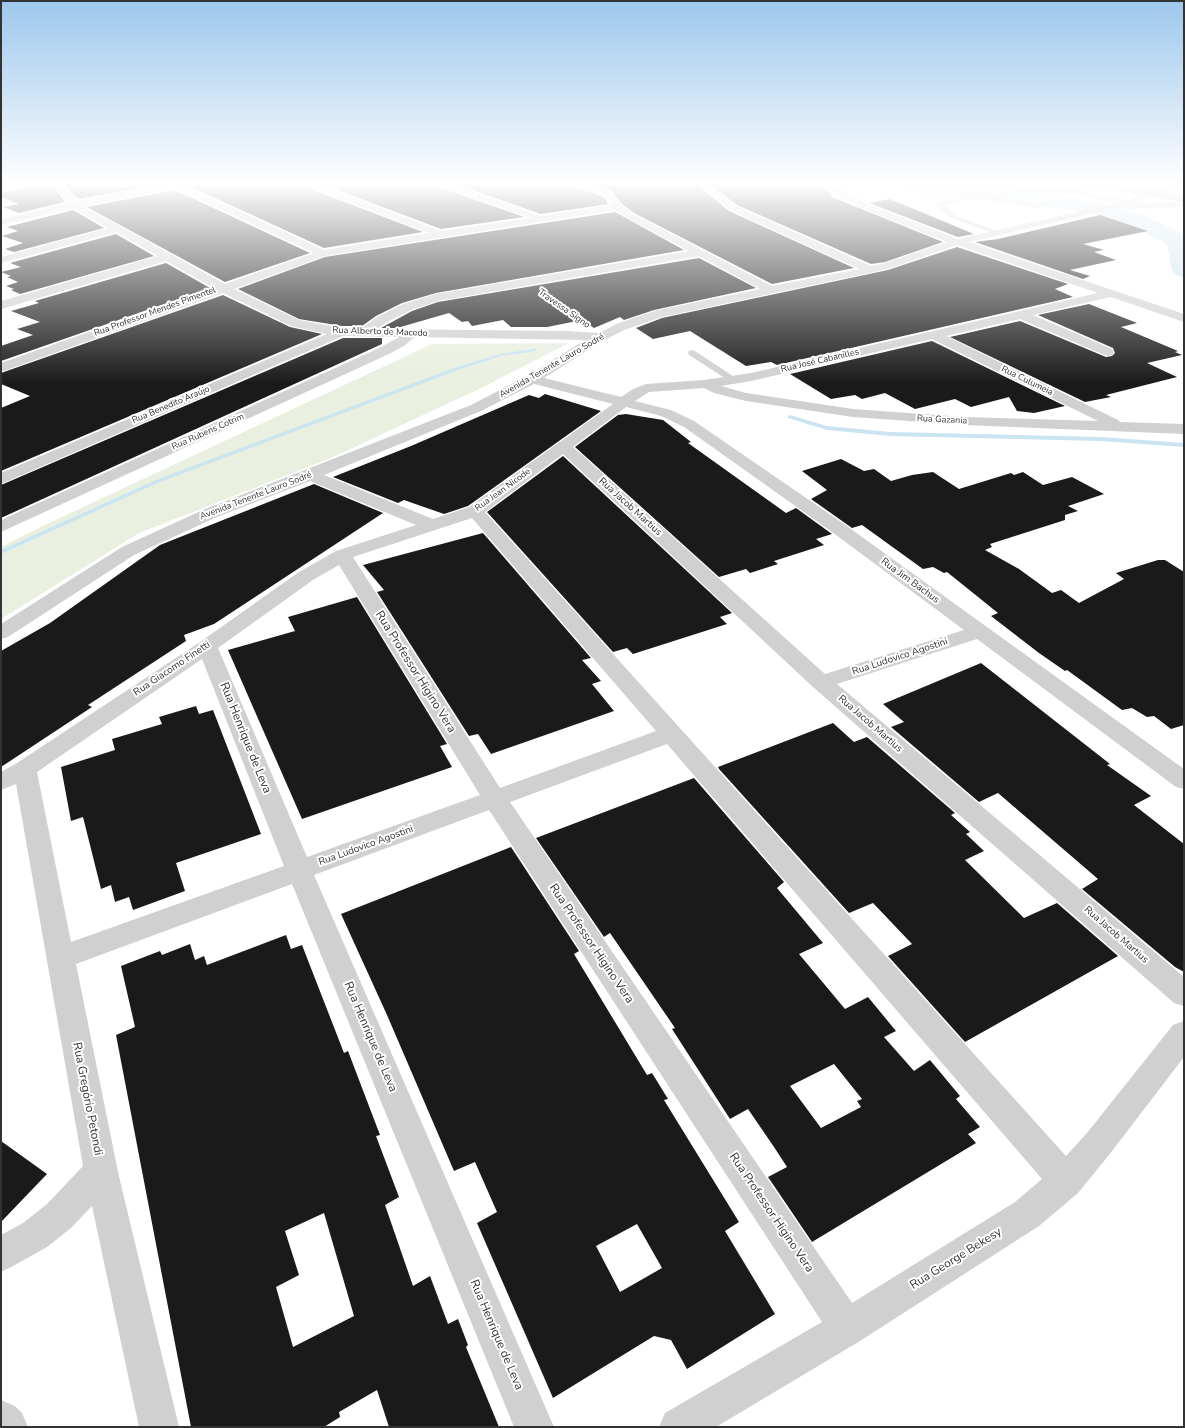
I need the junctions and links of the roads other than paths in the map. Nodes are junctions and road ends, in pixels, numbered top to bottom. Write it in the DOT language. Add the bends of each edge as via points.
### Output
graph roads {
  1 [pos="40,250"];
  2 [pos="154,250"];
  3 [pos="316,250"];
  4 [pos="343,250"];
  5 [pos="693,250"];
  6 [pos="826,250"];
  7 [pos="935,250"];
  8 [pos="979,250"];
  9 [pos="323,253"];
  10 [pos="699,253"];
  11 [pos="167,257"];
  12 [pos="1,260"];
  13 [pos="871,270"];
  14 [pos="223,288"];
  15 [pos="771,290"];
  16 [pos="1110,294"];
  17 [pos="1,305"];
  18 [pos="1022,314"];
  19 [pos="1184,318"];
  20 [pos="342,332"];
  21 [pos="365,332"];
  22 [pos="412,333"];
  23 [pos="934,335"];
  24 [pos="601,336"];
  25 [pos="692,352"];
  26 [pos="1107,352"];
  27 [pos="1,368"];
  28 [pos="532,379"];
  29 [pos="734,380"];
  30 [pos="704,384"];
  31 [pos="625,402"];
  32 [pos="1119,426"];
  33 [pos="1184,429"];
  34 [pos="563,446"];
  35 [pos="310,475"];
  36 [pos="1,479"];
  37 [pos="475,511"];
  38 [pos="432,525"];
  39 [pos="1,527"];
  40 [pos="342,554"];
  41 [pos="979,632"];
  42 [pos="1,633"];
  43 [pos="207,646"];
  44 [pos="821,682"];
  45 [pos="671,734"];
  46 [pos="13,776"];
  47 [pos="1184,781"];
  48 [pos="494,798"];
  49 [pos="299,870"];
  50 [pos="61,958"];
  51 [pos="1184,994"];
  52 [pos="1184,1034"];
  53 [pos="101,1172"];
  54 [pos="1066,1181"];
  55 [pos="1,1254"];
  56 [pos="847,1328"];
  57 [pos="1,1420"];
  58 [pos="8,1427"];
  59 [pos="159,1427"];
  60 [pos="534,1427"];
  61 [pos="679,1427"];
  1 -- 12 [label="street"];
  2 -- 11 [label="street, Rua Alberto de Macedo"];
  3 -- 9 [label="street"];
  4 -- 9 [label="street, Rua Professor Mendes Pimentel"];
  5 -- 10 [label="street"];
  6 -- 13 [label="street"];
  7 -- 13 [label="street, Avenida Tenente Lauro Sodré"];
  8 -- 16 [label="street"];
  9 -- 14 [label="street, Rua Professor Mendes Pimentel"];
  10 -- 15 [label="street"];
  10 -- 21 [label="street" via="421,302 381,320"];
  11 -- 14 [label="street, Rua Alberto de Macedo"];
  11 -- 17 [label="street"];
  13 -- 15 [label="street, Avenida Tenente Lauro Sodré"];
  14 -- 20 [label="street, Rua Alberto de Macedo" via="295,323"];
  14 -- 27 [label="street, Rua Professor Mendes Pimentel"];
  15 -- 24 [label="street, Avenida Tenente Lauro Sodré" via="658,314 620,326"];
  16 -- 18 [label="street, Rua José Cabanilles"];
  16 -- 19 [label="street"];
  18 -- 23 [label="street, Rua José Cabanilles"];
  18 -- 26 [label="street"];
  20 -- 21 [label="street, Rua Alberto de Macedo"];
  20 -- 36 [label="street, Rua Benedito Araújo"];
  21 -- 22 [label="street, Rua Alberto de Macedo"];
  22 -- 24 [label="street, Rua Alberto de Macedo"];
  22 -- 39 [label="street, Rua Rubens Cotrim" via="384,351"];
  23 -- 29 [label="street, Rua José Cabanilles"];
  23 -- 32 [label="street, Rua Culumeia"];
  24 -- 28 [label="street, Avenida Tenente Lauro Sodré"];
  25 -- 29 [label="lane"];
  28 -- 31 [label="street"];
  28 -- 35 [label="street, Avenida Tenente Lauro Sodré" via="476,408"];
  29 -- 30 [label="street, Rua José Cabanilles"];
  30 -- 31 [label="street, Rua José Cabanilles" via="646,388"];
  30 -- 32 [label="street, Rua Gazania" via="746,397 853,413 964,421"];
  31 -- 34 [label="street, Rua Jean Nicode"];
  31 -- 41 [label="street, Rua Jim Bachus" via="666,413 689,424 838,528"];
  32 -- 33 [label="street, Rua Gazania"];
  34 -- 37 [label="street, Rua Jean Nicode"];
  34 -- 44 [label="street, Rua Jacob Martius"];
  35 -- 38 [label="street"];
  35 -- 42 [label="street, Avenida Tenente Lauro Sodré" via="211,512 128,551"];
  37 -- 38 [label="street, Rua Jean Nicode"];
  37 -- 45 [label="street"];
  38 -- 40 [label="street, Rua Jean Nicode"];
  40 -- 43 [label="street, Rua Giacomo Finetti" via="300,580"];
  40 -- 48 [label="street, Rua Professor Higino Vera"];
  41 -- 44 [label="street, Rua Ludovico Agostini"];
  41 -- 47 [label="street, Rua Jim Bachus"];
  43 -- 46 [label="street, Rua Giacomo Finetti"];
  43 -- 49 [label="street, Rua Henrique de Leva"];
  44 -- 51 [label="street, Rua Jacob Martius"];
  45 -- 48 [label="street, Rua Ludovico Agostini"];
  45 -- 54 [label="street"];
  46 -- 50 [label="street, Rua Gregório Petondi"];
  48 -- 49 [label="street, Rua Ludovico Agostini"];
  48 -- 56 [label="street, Rua Professor Higino Vera"];
  49 -- 50 [label="street, Rua Ludovico Agostini"];
  49 -- 60 [label="street, Rua Henrique de Leva"];
  50 -- 53 [label="street, Rua Gregório Petondi"];
  52 -- 54 [label="street, Rua George Bekesy"];
  53 -- 55 [label="street" via="59,1216"];
  53 -- 59 [label="street, Rua Gregório Petondi"];
  54 -- 56 [label="street, Rua George Bekesy" via="1027,1214"];
  56 -- 61 [label="street, Rua George Bekesy"];
  57 -- 58 [label="street"];
}
